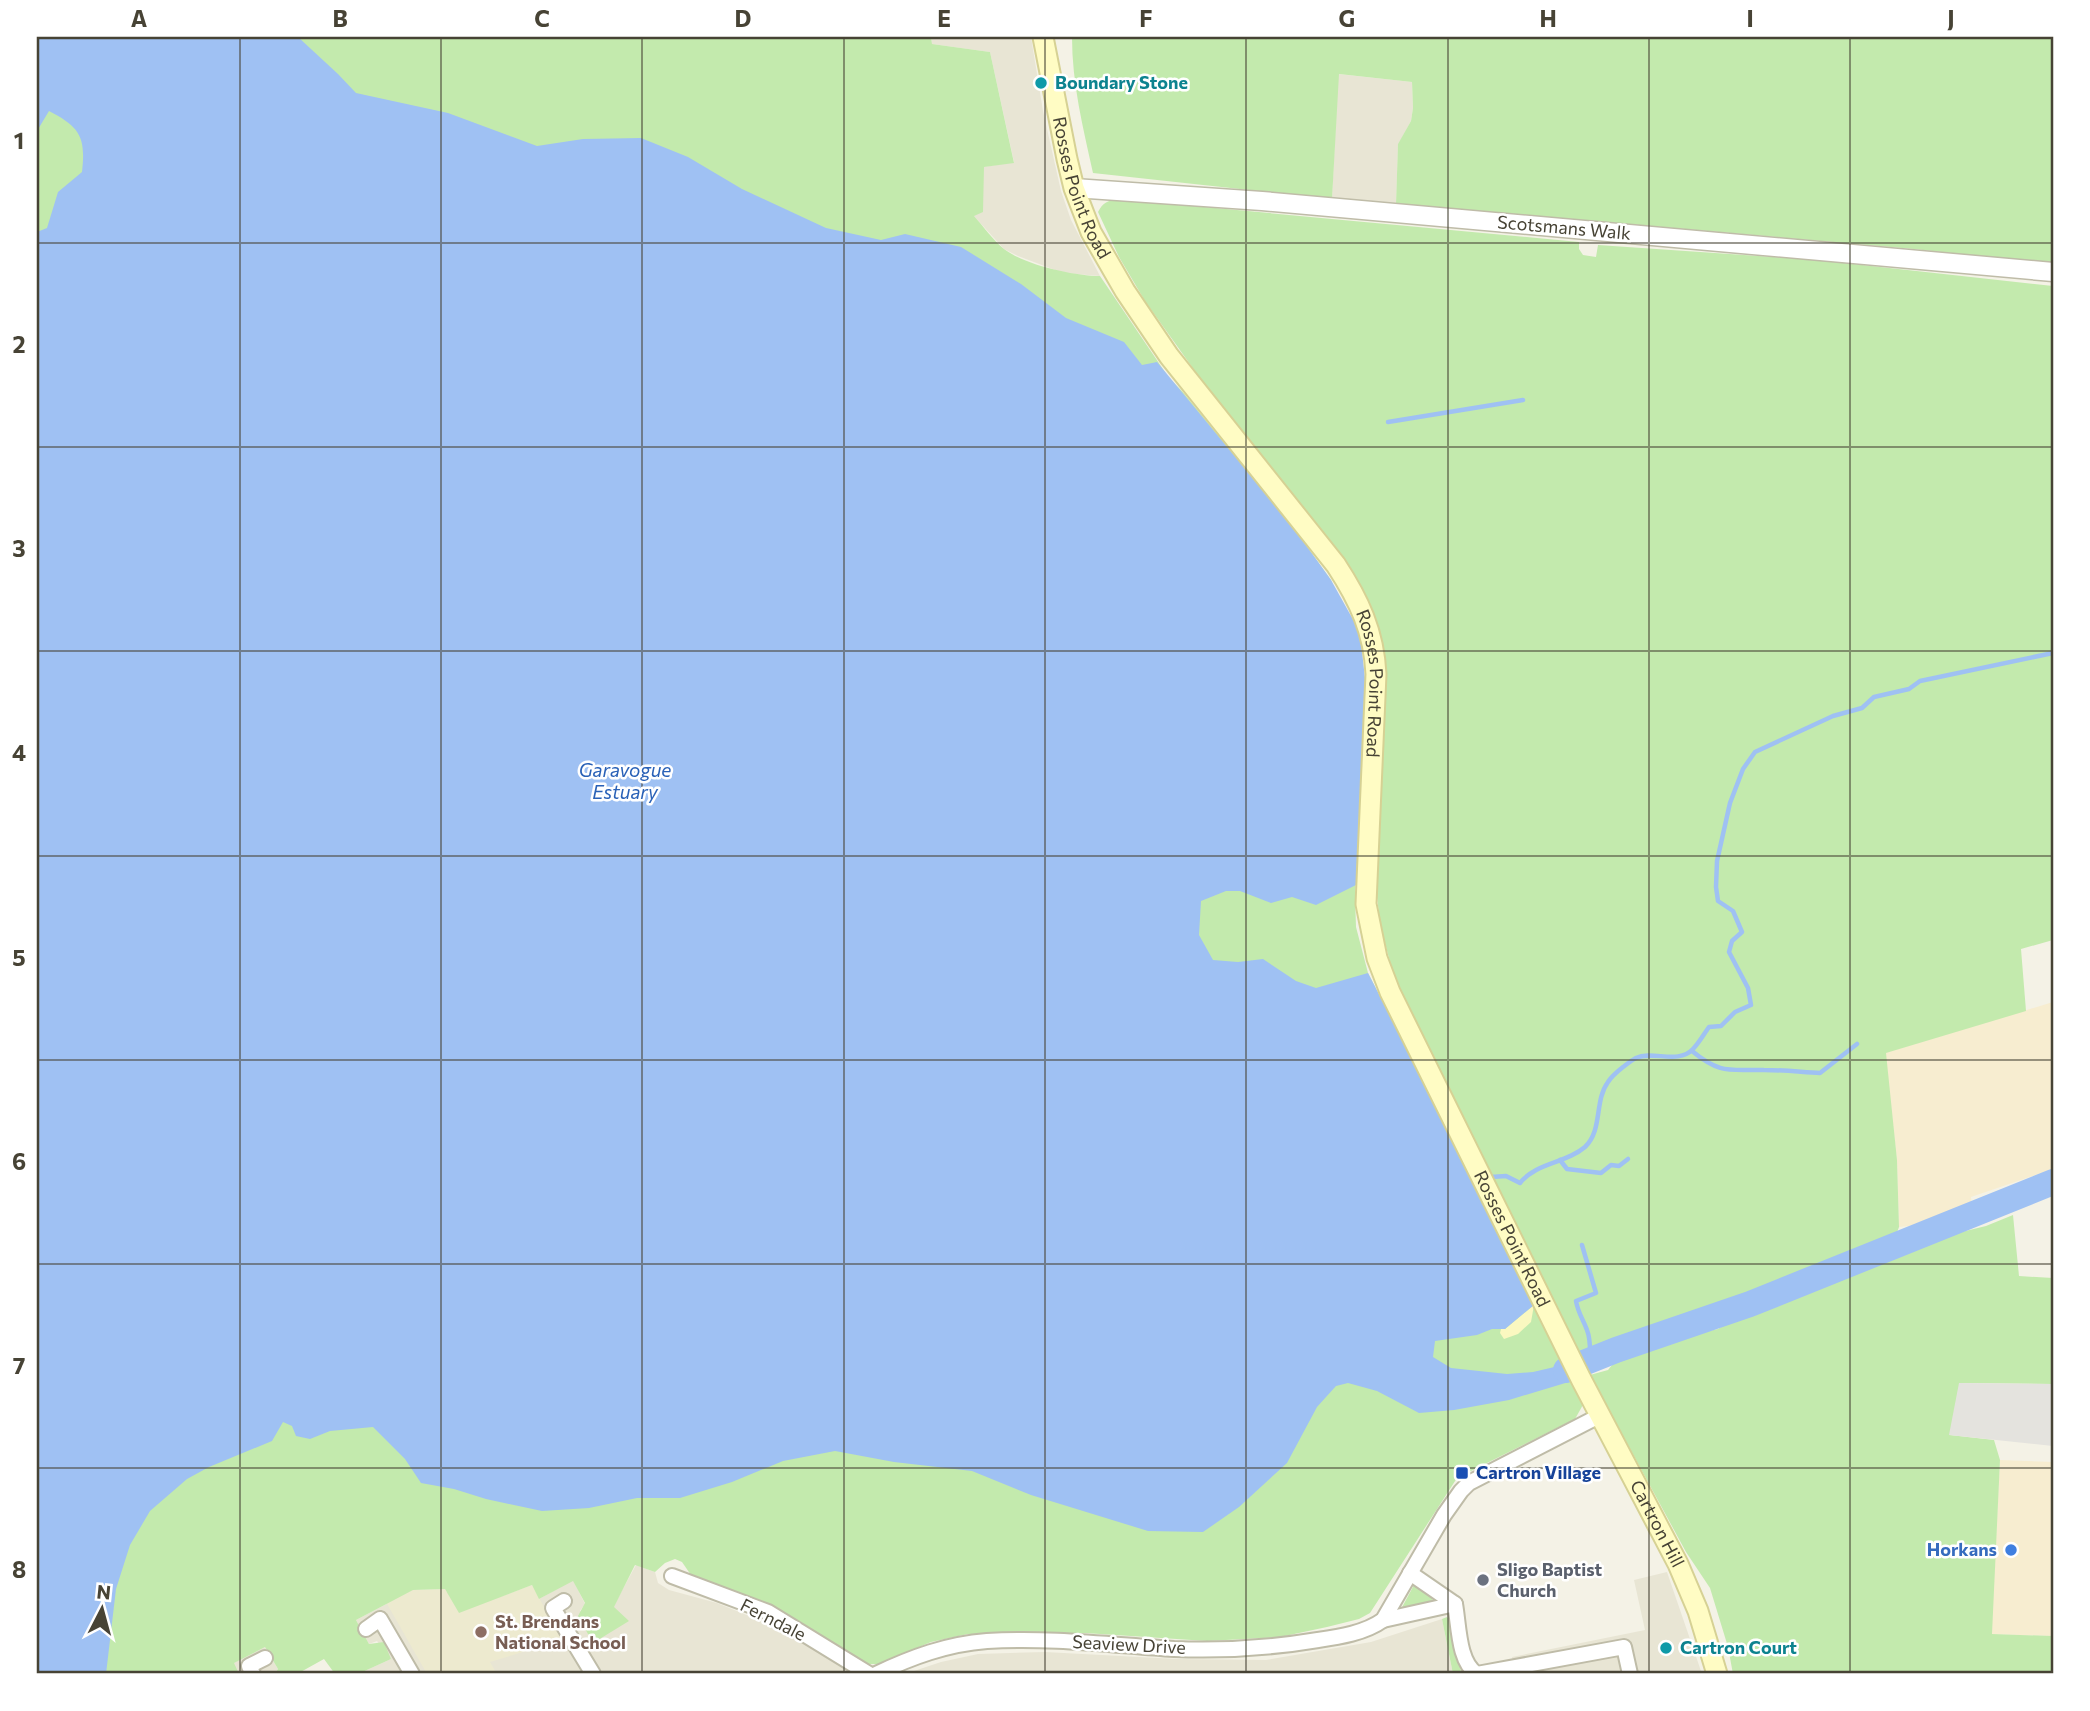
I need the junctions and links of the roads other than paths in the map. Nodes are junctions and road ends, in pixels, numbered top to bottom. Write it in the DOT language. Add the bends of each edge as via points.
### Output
graph roads {
  1 [pos="1043,37"];
  2 [pos="1074,188"];
  3 [pos="2053,272"];
  4 [pos="1581,1379"];
  5 [pos="1601,1415"];
  6 [pos="1410,1573"];
  7 [pos="672,1576"];
  8 [pos="564,1601"];
  9 [pos="1455,1604"];
  10 [pos="1383,1620"];
  11 [pos="366,1629"];
  12 [pos="265,1658"];
  13 [pos="253,1674"];
  14 [pos="412,1674"];
  15 [pos="593,1674"];
  16 [pos="869,1674"];
  17 [pos="876,1674"];
  18 [pos="1630,1674"];
  19 [pos="1717,1674"];
  1 -- 2 [label="main road, Rosses Point Road"];
  2 -- 3 [label="street, Scotsmans Walk"];
  2 -- 4 [label="main road, Rosses Point Road" via="1091,232 1169,356 1336,565 1367,620 1376,674 1366,904 1377,958"];
  4 -- 5 [label="main road, Cartron Hill"];
  5 -- 6 [label="street" via="1469,1483"];
  5 -- 19 [label="main road, Cartron Hill" via="1678,1564"];
  6 -- 9 [label="street"];
  6 -- 10 [label="street"];
  7 -- 16 [label="street, Ferndale" via="768,1612"];
  8 -- 15 [label="street" via="553,1608"];
  9 -- 10 [label="street, Seaview Drive"];
  9 -- 18 [label="street" via="1465,1660 1477,1674 1624,1647"];
  10 -- 17 [label="street, Seaview Drive" via="1334,1638 1259,1648 987,1641 950,1646"];
  11 -- 14 [label="street" via="380,1619"];
  12 -- 13 [label="street" via="249,1666"];
}
